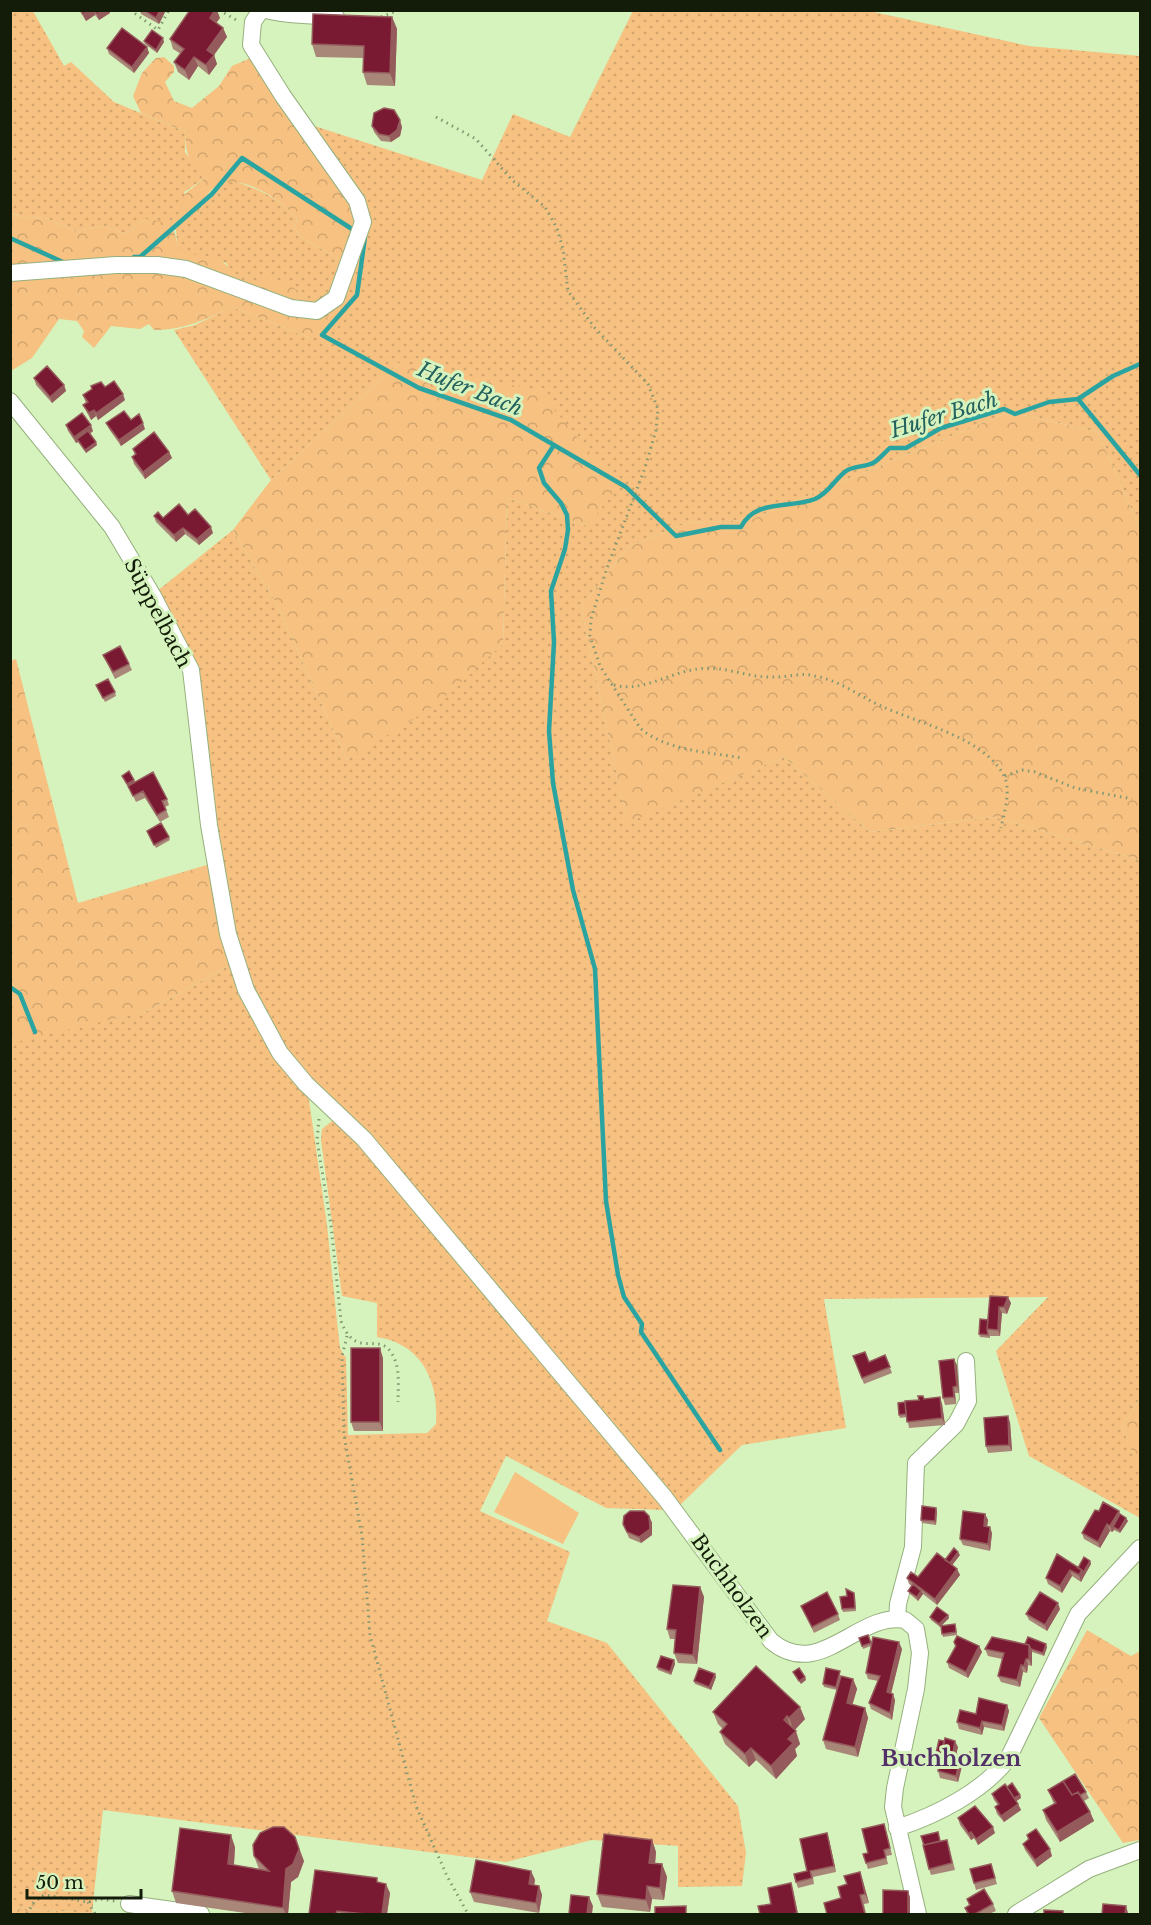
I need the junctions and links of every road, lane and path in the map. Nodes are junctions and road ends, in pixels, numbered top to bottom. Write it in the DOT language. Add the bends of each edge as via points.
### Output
graph roads {
  1 [pos="130,10"];
  2 [pos="169,10"];
  3 [pos="261,10"];
  4 [pos="266,10"];
  5 [pos="399,10"];
  6 [pos="381,17"];
  7 [pos="354,19"];
  8 [pos="436,117"];
  9 [pos="10,273"];
  10 [pos="10,401"];
  11 [pos="612,685"];
  12 [pos="742,758"];
  13 [pos="1005,776"];
  14 [pos="1132,799"];
  15 [pos="1001,828"];
  16 [pos="327,1104"];
  17 [pos="347,1336"];
  18 [pos="966,1361"];
  19 [pos="398,1402"];
  20 [pos="1140,1548"];
  21 [pos="897,1619"];
  22 [pos="897,1828"];
  23 [pos="1140,1850"];
  24 [pos="88,1902"];
  25 [pos="129,1904"];
  26 [pos="27,1914"];
  27 [pos="95,1914"];
  28 [pos="201,1914"];
  29 [pos="468,1914"];
  30 [pos="918,1914"];
  31 [pos="1016,1914"];
  1 -- 2 [label="path" via="158,30"];
  3 -- 9 [label="street" via="253,22 251,45 357,201 363,222 336,298 317,311 291,308 186,270 158,265"];
  4 -- 7 [label="street" via="292,16"];
  5 -- 6 [label="path"];
  8 -- 11 [label="path" via="476,139 512,180 545,207 563,249 568,291 600,334 648,384 658,409 639,484 591,618 590,636 600,666"];
  10 -- 16 [label="street, Süppelbach" via="112,527 190,670 220,897 235,962 261,1020 289,1064"];
  11 -- 12 [label="path" via="649,736 689,749"];
  11 -- 13 [label="path" via="632,687 698,669 730,669 768,678 812,675 852,688 882,706 961,738"];
  13 -- 14 [label="path" via="1022,770 1035,772 1075,788"];
  13 -- 15 [label="path"];
  16 -- 17 [label="path" via="319,1119 317,1140 341,1321"];
  16 -- 21 [label="street, Buchholzen" via="364,1139 686,1524 761,1630 777,1646 797,1654 817,1652"];
  17 -- 19 [label="path" via="358,1343 391,1351 398,1370"];
  17 -- 29 [label="path" via="342,1356 344,1435 362,1536 370,1635 416,1806"];
  18 -- 21 [label="street" via="968,1401 956,1424 916,1463 913,1547"];
  20 -- 22 [label="street" via="1078,1614 999,1771 942,1810"];
  21 -- 22 [label="street" via="913,1625 920,1647 916,1689 895,1788"];
  22 -- 30 [label="street"];
  23 -- 31 [label="street" via="1089,1869"];
  24 -- 25 [label="path" via="100,1899"];
  24 -- 26 [label="path" via="44,1895"];
  24 -- 27 [label="path"];
  25 -- 28 [label="street"];
}
